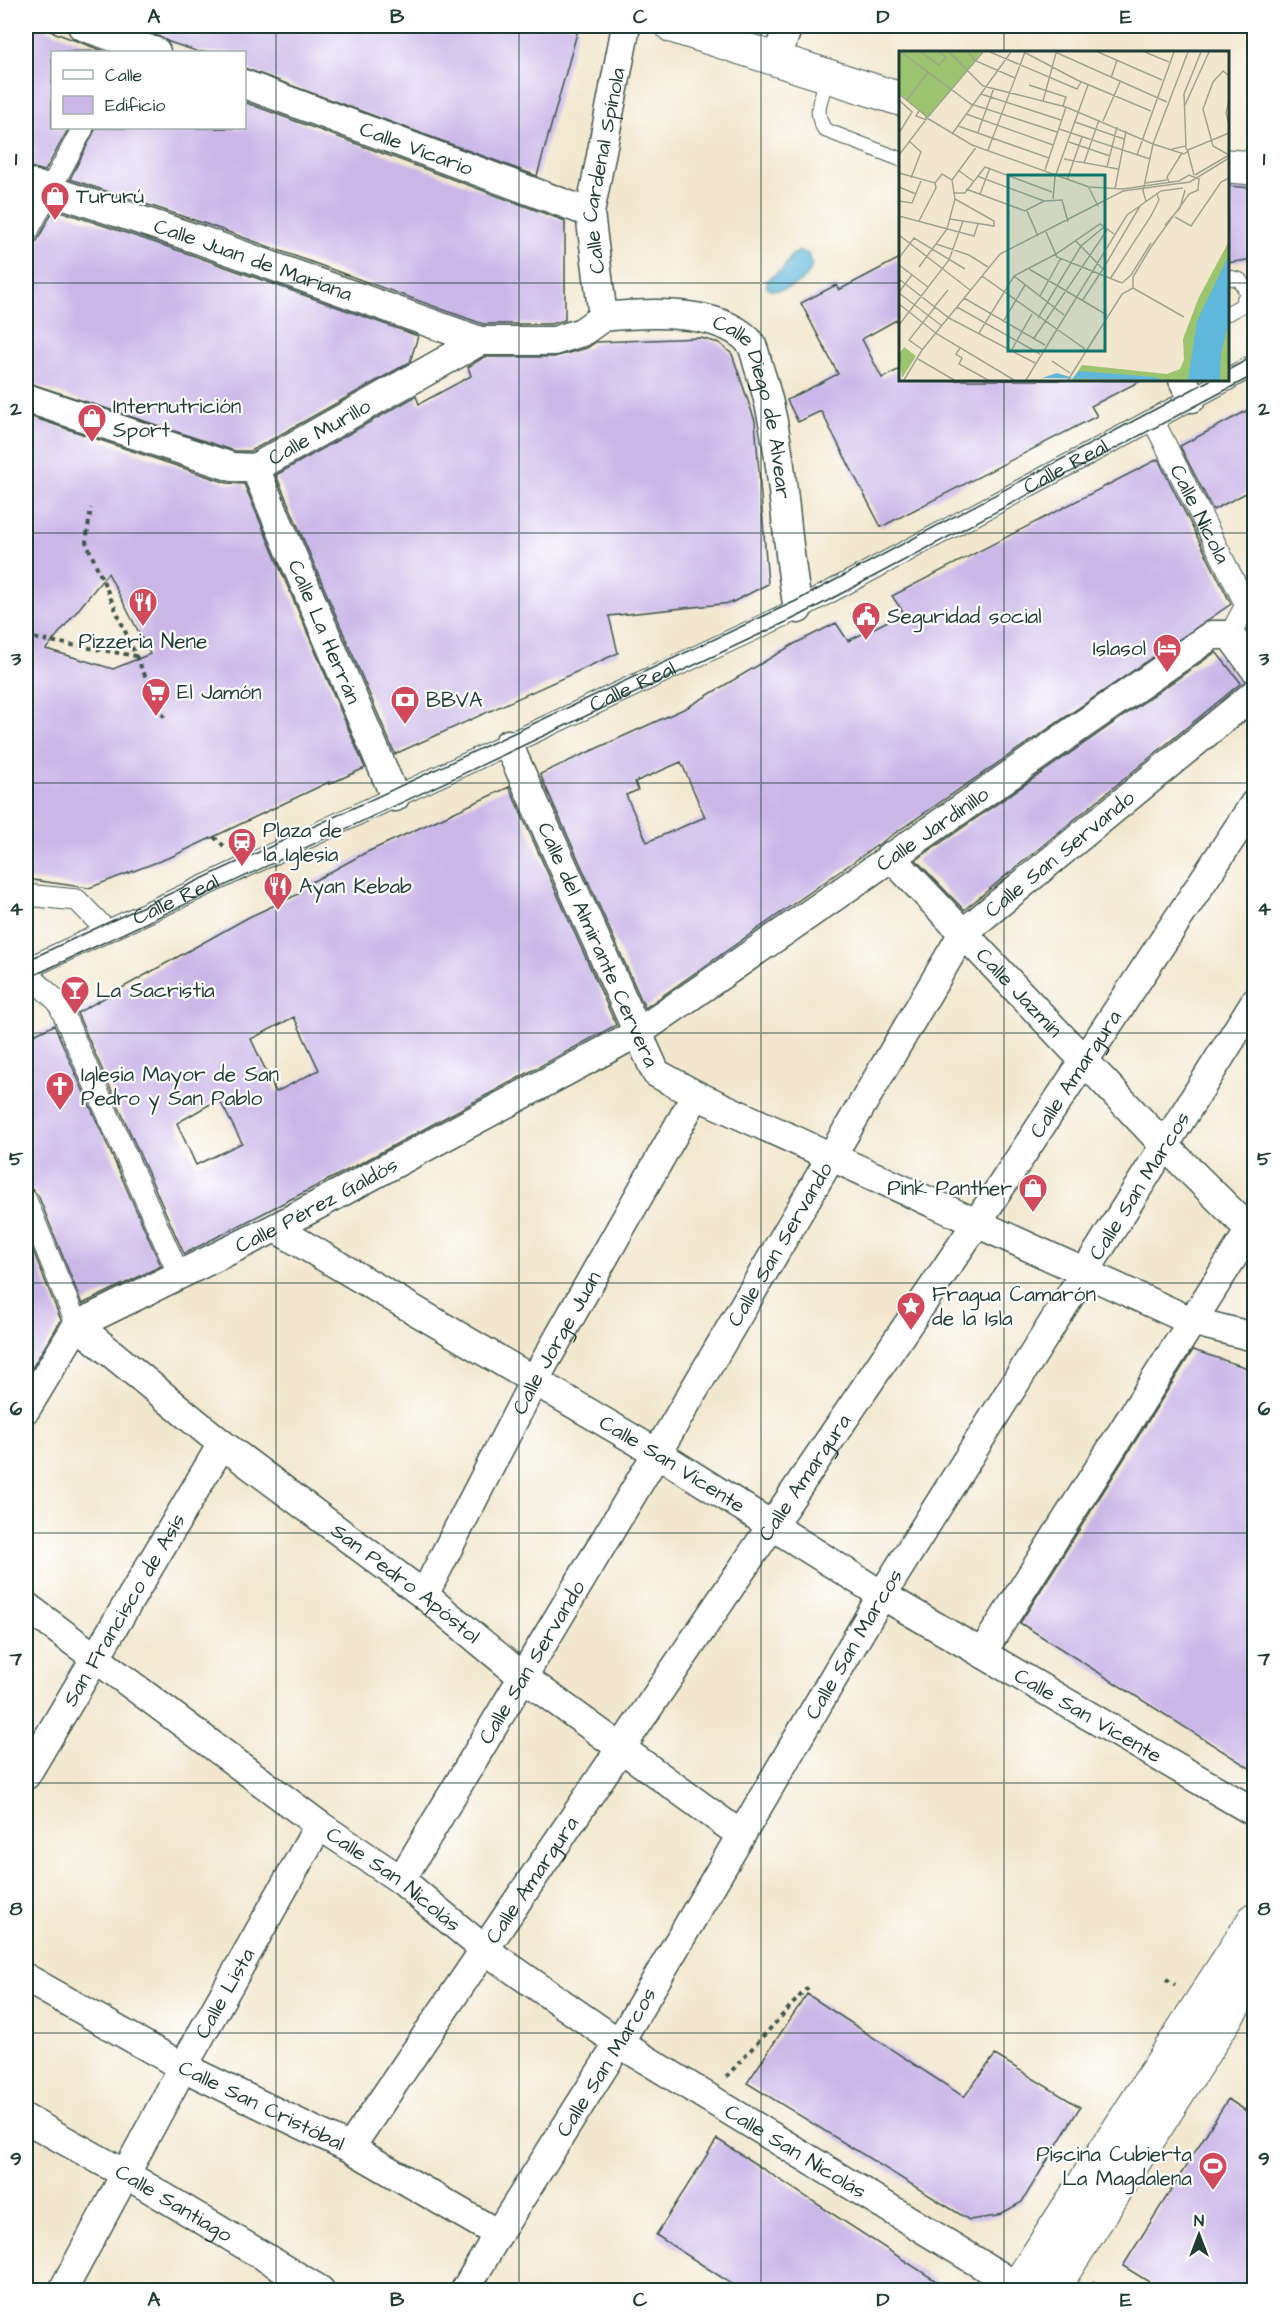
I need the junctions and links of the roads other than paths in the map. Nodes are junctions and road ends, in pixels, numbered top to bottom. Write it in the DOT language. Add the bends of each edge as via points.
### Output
graph roads {
  1 [pos="82,26"];
  2 [pos="626,26"];
  3 [pos="672,26"];
  4 [pos="788,26"];
  5 [pos="131,40"];
  6 [pos="154,51"];
  7 [pos="777,57"];
  8 [pos="830,75"];
  9 [pos="246,85"];
  10 [pos="899,99"];
  11 [pos="82,129"];
  12 [pos="899,159"];
  13 [pos="1229,166"];
  14 [pos="1254,168"];
  15 [pos="37,186"];
  16 [pos="590,213"];
  17 [pos="26,234"];
  18 [pos="1229,277"];
  19 [pos="1229,312"];
  20 [pos="603,317"];
  21 [pos="480,341"];
  22 [pos="1254,365"];
  23 [pos="1229,378"];
  24 [pos="1219,381"];
  25 [pos="1188,389"];
  26 [pos="26,398"];
  27 [pos="1153,420"];
  28 [pos="255,468"];
  29 [pos="798,609"];
  30 [pos="1230,635"];
  31 [pos="1254,668"];
  32 [pos="1254,694"];
  33 [pos="508,744"];
  34 [pos="395,797"];
  35 [pos="1254,804"];
  36 [pos="890,856"];
  37 [pos="26,896"];
  38 [pos="107,931"];
  39 [pos="963,933"];
  40 [pos="26,968"];
  41 [pos="1254,1003"];
  42 [pos="639,1032"];
  43 [pos="1084,1062"];
  44 [pos="696,1095"];
  45 [pos="1165,1146"];
  46 [pos="833,1156"];
  47 [pos="26,1200"];
  48 [pos="976,1224"];
  49 [pos="1252,1226"];
  50 [pos="275,1228"];
  51 [pos="179,1275"];
  52 [pos="1086,1275"];
  53 [pos="1191,1320"];
  54 [pos="77,1325"];
  55 [pos="1254,1337"];
  56 [pos="534,1381"];
  57 [pos="26,1409"];
  58 [pos="222,1444"];
  59 [pos="657,1453"];
  60 [pos="772,1526"];
  61 [pos="424,1595"];
  62 [pos="882,1595"];
  63 [pos="26,1606"];
  64 [pos="982,1653"];
  65 [pos="95,1658"];
  66 [pos="523,1677"];
  67 [pos="620,1748"];
  68 [pos="26,1775"];
  69 [pos="1254,1812"];
  70 [pos="319,1825"];
  71 [pos="741,1835"];
  72 [pos="401,1880"];
  73 [pos="1254,1920"];
  74 [pos="485,1950"];
  75 [pos="1254,1974"];
  76 [pos="26,1978"];
  77 [pos="619,2043"];
  78 [pos="183,2067"];
  79 [pos="26,2119"];
  80 [pos="351,2148"];
  81 [pos="127,2175"];
  82 [pos="498,2234"];
  83 [pos="1017,2289"];
  84 [pos="63,2290"];
  85 [pos="320,2290"];
  86 [pos="465,2290"];
  87 [pos="1052,2290"];
  1 -- 5 [label="street"];
  2 -- 16 [label="street, Calle Cardenal Spínola"];
  3 -- 7 [label="street"];
  4 -- 7 [label="street"];
  5 -- 6 [label="street"];
  7 -- 8 [label="street"];
  8 -- 10 [label="street"];
  8 -- 12 [label="lane" via="818,106 820,123 825,129"];
  9 -- 16 [label="street, Calle Vicario"];
  11 -- 15 [label="street"];
  13 -- 14 [label="street"];
  15 -- 17 [label="street"];
  15 -- 21 [label="street, Calle Juan de Mariana"];
  16 -- 20 [label="street, Calle Cardenal Spínola"];
  18 -- 19 [label="lane" via="1240,280 1247,293 1241,306"];
  20 -- 21 [label="street, Calle Murillo" via="582,332 554,341"];
  20 -- 29 [label="street, Calle Diego de Alvear" via="648,312 716,322 734,329 750,342 771,404"];
  21 -- 28 [label="street, Calle Murillo"];
  22 -- 23 [label="street, Calle Real"];
  24 -- 25 [label="street, Calle Real"];
  25 -- 27 [label="street, Calle Real"];
  26 -- 28 [label="street, Calle Murillo" via="232,467"];
  27 -- 29 [label="street, Calle Real"];
  27 -- 30 [label="street, Calle Nicola" via="1246,605"];
  28 -- 34 [label="street, Calle La Herrán"];
  29 -- 33 [label="street, Calle Real"];
  30 -- 31 [label="street"];
  30 -- 36 [label="street, Calle Jardinillo" via="1212,635"];
  32 -- 39 [label="street, Calle San Servando"];
  33 -- 34 [label="street, Calle Real"];
  33 -- 42 [label="street, Calle del Almirante Cervera"];
  34 -- 38 [label="street, Calle Real"];
  35 -- 43 [label="street, Calle Amargura"];
  36 -- 39 [label="street, Calle Jazmín"];
  36 -- 42 [label="street, Calle Jardinillo"];
  37 -- 38 [label="street" via="77,900"];
  38 -- 40 [label="street, Calle Real"];
  39 -- 43 [label="street, Calle Jazmín"];
  39 -- 46 [label="street, Calle San Servando"];
  40 -- 51 [label="street" via="58,1002"];
  41 -- 45 [label="street, Calle San Marcos"];
  42 -- 44 [label="street, Calle del Almirante Cervera" via="657,1073"];
  42 -- 50 [label="street, Calle Pérez Galdós"];
  43 -- 45 [label="street, Calle Jazmín"];
  43 -- 48 [label="street, Calle Amargura"];
  44 -- 46 [label="street, Calle del Almirante Cervera"];
  44 -- 56 [label="street, Calle Jorge Juan"];
  45 -- 49 [label="street, Calle Jazmín"];
  45 -- 52 [label="street, Calle San Marcos"];
  46 -- 48 [label="street, Calle del Almirante Cervera"];
  46 -- 59 [label="street, Calle San Servando"];
  47 -- 54 [label="street"];
  48 -- 52 [label="street, Calle del Almirante Cervera"];
  48 -- 60 [label="street, Calle Amargura"];
  49 -- 53 [label="street, Calle Jazmín"];
  50 -- 51 [label="street, Calle Pérez Galdós"];
  50 -- 56 [label="street, Calle San Vicente"];
  51 -- 54 [label="street, Calle Pérez Galdós"];
  52 -- 53 [label="street, Calle del Almirante Cervera"];
  52 -- 62 [label="street, Calle San Marcos"];
  53 -- 55 [label="street, Calle del Almirante Cervera"];
  53 -- 64 [label="street, Calle Jazmín"];
  54 -- 57 [label="street"];
  54 -- 58 [label="street, San Pedro Apóstol"];
  56 -- 59 [label="street, Calle San Vicente"];
  56 -- 61 [label="street, Calle Jorge Juan"];
  58 -- 61 [label="street, San Pedro Apóstol"];
  58 -- 65 [label="street, San Francisco de Asís"];
  59 -- 60 [label="street, Calle San Vicente"];
  59 -- 66 [label="street, Calle San Servando"];
  60 -- 62 [label="street, Calle San Vicente"];
  60 -- 67 [label="street, Calle Amargura"];
  61 -- 66 [label="street, San Pedro Apóstol"];
  62 -- 64 [label="street, Calle San Vicente"];
  62 -- 71 [label="street, Calle San Marcos"];
  63 -- 65 [label="street, Calle San Nicolás"];
  64 -- 69 [label="street, Calle San Vicente" via="1173,1774"];
  65 -- 68 [label="street, San Francisco de Asís"];
  65 -- 70 [label="street, Calle San Nicolás"];
  66 -- 67 [label="street, San Pedro Apóstol"];
  66 -- 72 [label="street, Calle San Servando"];
  67 -- 71 [label="street, San Pedro Apóstol"];
  67 -- 74 [label="street, Calle Amargura"];
  70 -- 72 [label="street, Calle San Nicolás"];
  70 -- 78 [label="street, Calle Lista"];
  71 -- 77 [label="street, Calle San Marcos"];
  72 -- 74 [label="street, Calle San Nicolás"];
  73 -- 83 [label="street"];
  74 -- 77 [label="street, Calle San Nicolás"];
  74 -- 80 [label="street, Calle Amargura"];
  75 -- 87 [label="street"];
  76 -- 78 [label="street, Calle San Cristóbal"];
  77 -- 82 [label="street, Calle San Marcos"];
  77 -- 83 [label="street, Calle San Nicolás"];
  78 -- 80 [label="street, Calle San Cristóbal"];
  78 -- 81 [label="street, Calle Lista"];
  79 -- 81 [label="street, Calle Santiago"];
  80 -- 82 [label="street, Calle San Cristóbal"];
  81 -- 84 [label="street, Calle Lista"];
  81 -- 85 [label="street, Calle Santiago"];
  82 -- 86 [label="street, Calle San Marcos"];
}
